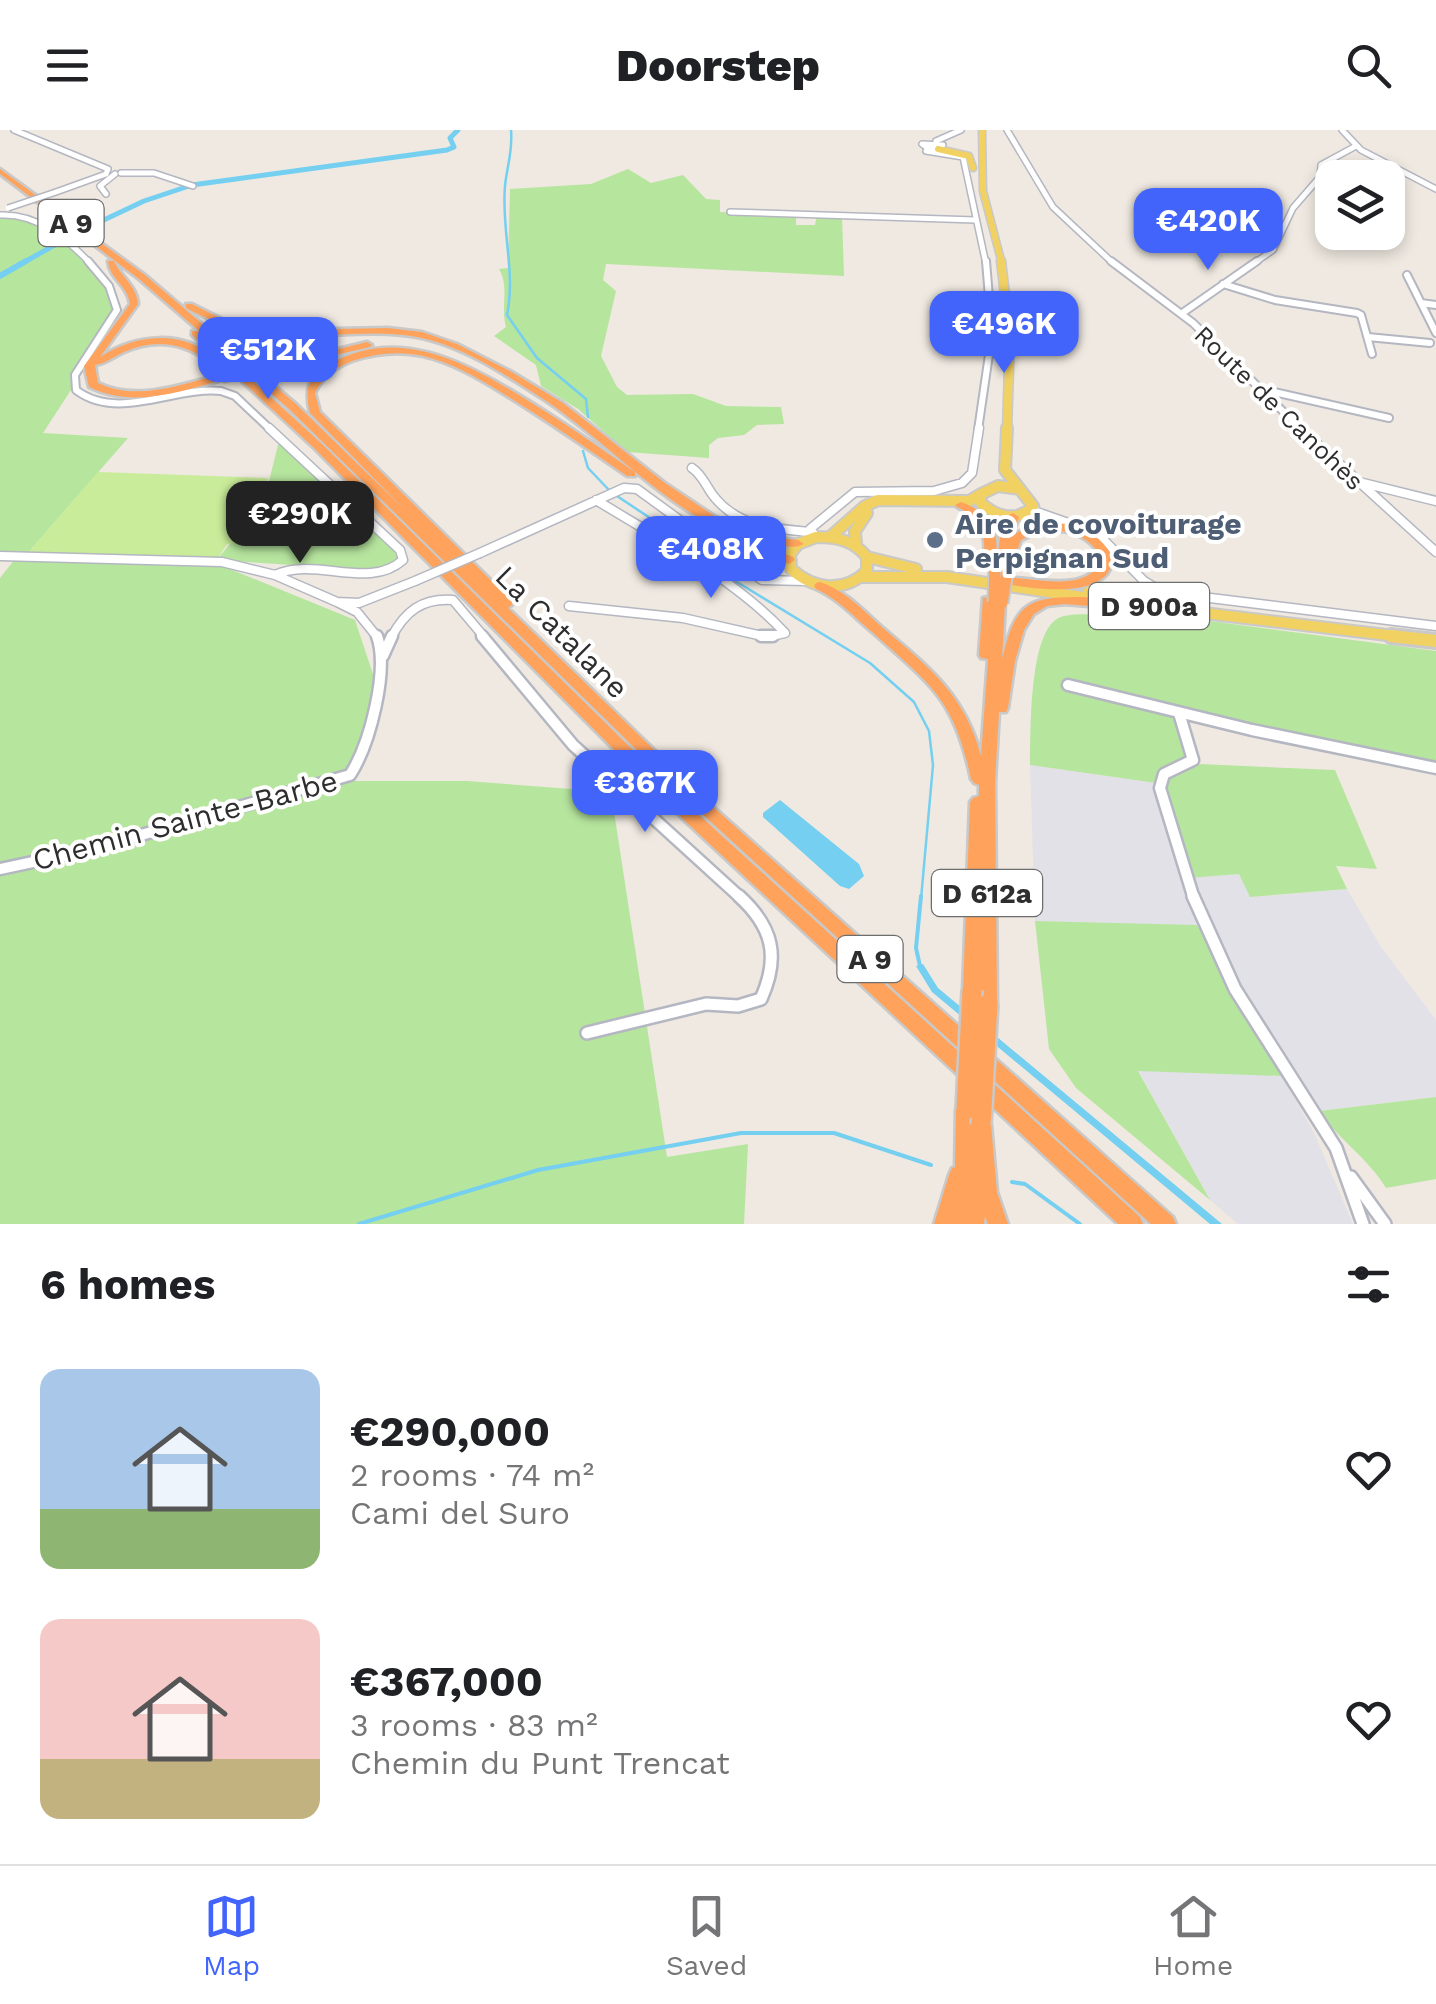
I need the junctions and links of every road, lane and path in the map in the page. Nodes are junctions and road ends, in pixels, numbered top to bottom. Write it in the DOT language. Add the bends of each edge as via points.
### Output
graph roads {
  1 [pos="14,130"];
  2 [pos="963,130"];
  3 [pos="981,130"];
  4 [pos="1008,130"];
  5 [pos="1342,130"];
  6 [pos="1356,146"];
  7 [pos="934,147"];
  8 [pos="0,170"];
  9 [pos="106,170"];
  10 [pos="118,174"];
  11 [pos="0,180"];
  12 [pos="192,185"];
  13 [pos="1436,188"];
  14 [pos="106,194"];
  15 [pos="980,196"];
  16 [pos="730,212"];
  17 [pos="0,213"];
  18 [pos="975,220"];
  19 [pos="111,263"];
  20 [pos="1406,275"];
  21 [pos="142,277"];
  22 [pos="1223,284"];
  23 [pos="1421,304"];
  24 [pos="1436,305"];
  25 [pos="1181,314"];
  26 [pos="1368,336"];
  27 [pos="1434,341"];
  28 [pos="1372,354"];
  29 [pos="463,358"];
  30 [pos="88,375"];
  31 [pos="1267,395"];
  32 [pos="550,400"];
  33 [pos="534,408"];
  34 [pos="1389,418"];
  35 [pos="299,428"];
  36 [pos="692,468"];
  37 [pos="1353,480"];
  38 [pos="991,487"];
  39 [pos="1020,489"];
  40 [pos="1396,491"];
  41 [pos="980,494"];
  42 [pos="1368,494"];
  43 [pos="596,500"];
  44 [pos="1436,500"];
  45 [pos="962,505"];
  46 [pos="987,509"];
  47 [pos="1031,510"];
  48 [pos="1013,517"];
  49 [pos="813,535"];
  50 [pos="830,537"];
  51 [pos="798,544"];
  52 [pos="856,545"];
  53 [pos="1436,552"];
  54 [pos="0,556"];
  55 [pos="867,556"];
  56 [pos="1000,563"];
  57 [pos="790,564"];
  58 [pos="275,575"];
  59 [pos="862,577"];
  60 [pos="778,580"];
  61 [pos="1015,582"];
  62 [pos="813,584"];
  63 [pos="379,598"];
  64 [pos="337,602"];
  65 [pos="568,606"];
  66 [pos="996,606"];
  67 [pos="1160,608"];
  68 [pos="366,620"];
  69 [pos="1436,636"];
  70 [pos="532,641"];
  71 [pos="383,656"];
  72 [pos="1068,685"];
  73 [pos="1180,713"];
  74 [pos="1436,768"];
  75 [pos="983,781"];
  76 [pos="0,869"];
  77 [pos="587,1033"];
  78 [pos="974,1117"];
  79 [pos="964,1145"];
  80 [pos="1346,1171"];
  81 [pos="944,1224"];
  82 [pos="964,1224"];
  83 [pos="974,1224"];
  84 [pos="998,1224"];
  85 [pos="1134,1224"];
  86 [pos="1166,1224"];
  87 [pos="1362,1224"];
  88 [pos="1386,1224"];
  1 -- 9 [label="street"];
  2 -- 7 [label="street"];
  3 -- 7 [label="main road" via="970,144"];
  3 -- 15 [label="main road"];
  3 -- 39 [label="main road" via="979,160 1009,310 1005,470"];
  4 -- 25 [label="street, Route de Canohès" via="1053,207 1104,258"];
  5 -- 6 [label="street"];
  6 -- 13 [label="street"];
  6 -- 22 [label="street" via="1321,166 1274,250"];
  7 -- 15 [label="main road" via="972,158"];
  7 -- 18 [label="street" via="963,157"];
  8 -- 21 [label="highway, La Catalane / A 9"];
  9 -- 10 [label="street"];
  9 -- 17 [label="street, bridge"];
  10 -- 12 [label="street" via="154,173"];
  10 -- 14 [label="street" via="100,186"];
  11 -- 19 [label="highway, La Catalane / A 9"];
  15 -- 38 [label="main road" via="1005,325"];
  16 -- 18 [label="street"];
  17 -- 58 [label="street" via="30,217 99,271 116,296 117,310 75,374 76,392 117,403 213,390 235,396 358,508 403,560 384,573 293,566"];
  18 -- 49 [label="street" via="985,252 992,334 972,473 947,489 856,492"];
  19 -- 30 [label="highway" via="134,304"];
  19 -- 35 [label="highway, La Catalane / A 9"];
  20 -- 23 [label="street"];
  21 -- 32 [label="highway" via="207,318 250,332 385,332 435,339"];
  21 -- 70 [label="highway, La Catalane / A 9" via="325,436"];
  22 -- 25 [label="street"];
  22 -- 26 [label="street" via="1275,300 1357,312"];
  23 -- 24 [label="street"];
  23 -- 27 [label="street"];
  25 -- 31 [label="street, Route de Canohès"];
  26 -- 27 [label="street"];
  26 -- 28 [label="street"];
  29 -- 30 [label="highway, bridge" via="440,347 395,342 123,394 99,390"];
  29 -- 32 [label="highway"];
  29 -- 33 [label="highway"];
  30 -- 35 [label="highway" via="107,356 132,346 190,344"];
  31 -- 34 [label="street"];
  31 -- 37 [label="street, Route de Canohès"];
  32 -- 51 [label="highway" via="726,527"];
  33 -- 57 [label="highway" via="722,534"];
  33 -- 70 [label="highway" via="449,358 419,350 344,361 319,376 310,393 315,414 506,602"];
  35 -- 85 [label="highway, La Catalane / A 9" via="692,818"];
  36 -- 49 [label="street" via="712,497 734,513 776,530"];
  37 -- 40 [label="street"];
  37 -- 42 [label="street, Route de Canohès"];
  38 -- 39 [label="main road"];
  38 -- 41 [label="main road"];
  39 -- 47 [label="main road" via="1033,501"];
  40 -- 42 [label="street"];
  40 -- 44 [label="street"];
  41 -- 46 [label="main road"];
  41 -- 50 [label="main road" via="969,501 878,500"];
  42 -- 53 [label="street, Route de Canohès"];
  43 -- 60 [label="street" via="637,489 752,575"];
  43 -- 63 [label="street, bridge"];
  43 -- 65 [label="street" via="786,632 767,637 712,623"];
  45 -- 46 [label="main road"];
  45 -- 52 [label="main road" via="877,506 859,522"];
  45 -- 56 [label="highway" via="987,521"];
  46 -- 48 [label="main road"];
  46 -- 56 [label="highway, D 612a" via="998,529"];
  47 -- 48 [label="main road"];
  47 -- 69 [label="street" via="1097,532 1137,578 1162,592"];
  48 -- 56 [label="highway, D 612a"];
  49 -- 50 [label="main road"];
  49 -- 51 [label="main road"];
  50 -- 52 [label="main road"];
  51 -- 57 [label="main road"];
  52 -- 55 [label="main road"];
  54 -- 58 [label="street" via="222,562"];
  55 -- 59 [label="main road"];
  55 -- 61 [label="main road, D 900a"];
  56 -- 61 [label="highway" via="1016,538 1050,526 1091,537 1108,559 1089,581"];
  56 -- 66 [label="highway, D 612a, bridge"];
  57 -- 60 [label="street"];
  57 -- 62 [label="main road"];
  58 -- 64 [label="street"];
  59 -- 62 [label="main road" via="844,586"];
  59 -- 67 [label="main road, D 900a" via="928,577"];
  60 -- 62 [label="street"];
  61 -- 69 [label="main road, D 900a"];
  62 -- 75 [label="highway" via="847,600 933,676 968,730"];
  63 -- 64 [label="street"];
  63 -- 68 [label="street"];
  64 -- 68 [label="street"];
  66 -- 75 [label="highway, D 612a"];
  66 -- 75 [label="highway, D 612a"];
  67 -- 69 [label="main road, D 900a"];
  67 -- 75 [label="highway, D 900a" via="1064,598 1041,602 1024,615 1006,666 995,764"];
  68 -- 71 [label="street"];
  70 -- 86 [label="highway, La Catalane / A 9" via="806,901"];
  71 -- 76 [label="street, Chemin Sainte-Barbe" via="385,670 350,775"];
  71 -- 77 [label="street" via="405,612 453,600 573,746 759,914 772,934 772,978 761,998"];
  72 -- 73 [label="street"];
  73 -- 74 [label="street"];
  73 -- 80 [label="street" via="1194,760 1164,774 1160,788 1189,892 1236,991"];
  75 -- 78 [label="highway, D 612a, bridge" via="972,990"];
  75 -- 78 [label="highway, D 612a, bridge" via="988,1004"];
  78 -- 79 [label="highway"];
  78 -- 83 [label="highway"];
  78 -- 84 [label="highway"];
  79 -- 81 [label="highway"];
  79 -- 82 [label="highway"];
  80 -- 87 [label="street"];
  80 -- 88 [label="street"];
}
